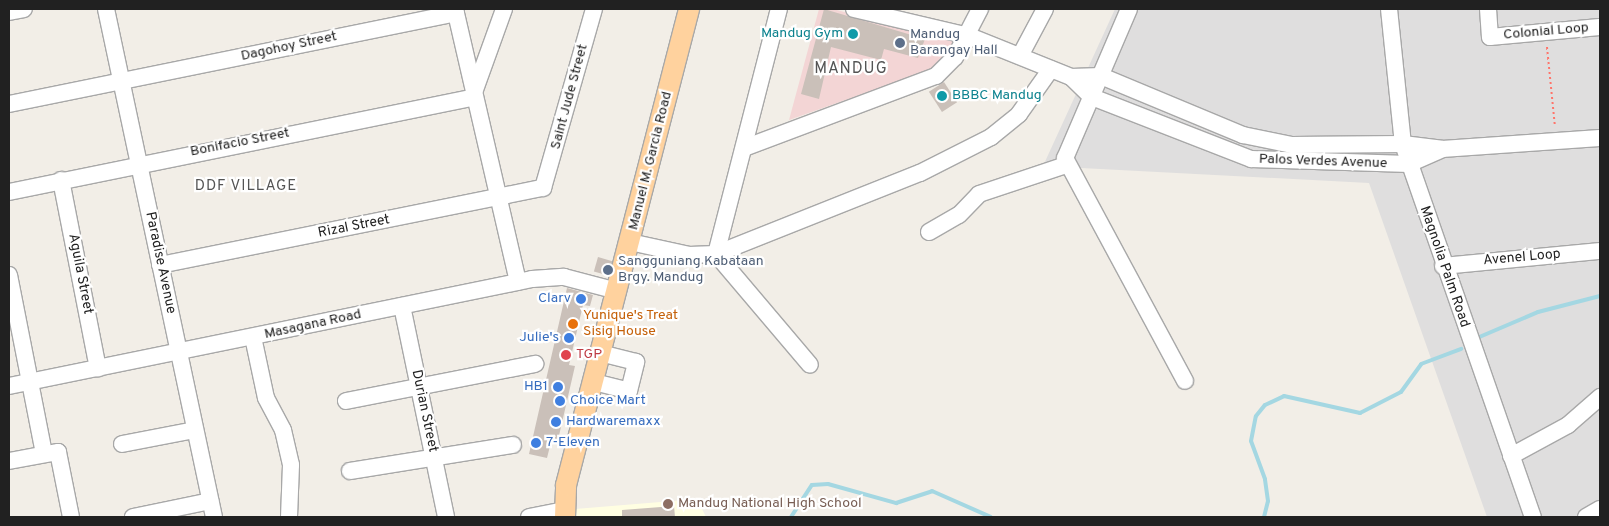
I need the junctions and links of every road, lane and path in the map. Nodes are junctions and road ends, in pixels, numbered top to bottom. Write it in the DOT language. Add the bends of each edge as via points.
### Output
graph roads {
  1 [pos="24,9"];
  2 [pos="106,9"];
  3 [pos="504,9"];
  4 [pos="594,9"];
  5 [pos="689,9"];
  6 [pos="779,9"];
  7 [pos="854,9"];
  8 [pos="980,9"];
  9 [pos="1045,9"];
  10 [pos="1129,9"];
  11 [pos="1389,9"];
  12 [pos="1488,9"];
  13 [pos="455,11"];
  14 [pos="9,12"];
  15 [pos="1600,27"];
  16 [pos="1546,32"];
  17 [pos="968,36"];
  18 [pos="1020,56"];
  19 [pos="1051,70"];
  20 [pos="1101,76"];
  21 [pos="1071,78"];
  22 [pos="121,81"];
  23 [pos="1092,97"];
  24 [pos="472,98"];
  25 [pos="1154,99"];
  26 [pos="9,104"];
  27 [pos="1146,119"];
  28 [pos="1600,138"];
  29 [pos="1556,142"];
  30 [pos="1403,144"];
  31 [pos="744,148"];
  32 [pos="1442,149"];
  33 [pos="139,163"];
  34 [pos="1066,164"];
  35 [pos="1409,164"];
  36 [pos="61,180"];
  37 [pos="546,184"];
  38 [pos="9,192"];
  39 [pos="499,198"];
  40 [pos="928,232"];
  41 [pos="630,242"];
  42 [pos="1600,251"];
  43 [pos="716,254"];
  44 [pos="160,265"];
  45 [pos="1443,266"];
  46 [pos="9,274"];
  47 [pos="518,282"];
  48 [pos="617,291"];
  49 [pos="402,306"];
  50 [pos="252,337"];
  51 [pos="178,352"];
  52 [pos="602,353"];
  53 [pos="535,364"];
  54 [pos="810,365"];
  55 [pos="98,368"];
  56 [pos="32,381"];
  57 [pos="1185,381"];
  58 [pos="594,382"];
  59 [pos="9,386"];
  60 [pos="419,387"];
  61 [pos="1600,397"];
  62 [pos="346,401"];
  63 [pos="195,430"];
  64 [pos="122,444"];
  65 [pos="513,445"];
  66 [pos="51,453"];
  67 [pos="1511,456"];
  68 [pos="434,458"];
  69 [pos="9,461"];
  70 [pos="350,472"];
  71 [pos="212,509"];
  72 [pos="1600,509"];
  73 [pos="564,514"];
  74 [pos="71,517"];
  75 [pos="133,517"];
  76 [pos="289,517"];
  77 [pos="446,517"];
  78 [pos="529,517"];
  79 [pos="1533,517"];
  80 [pos="1586,517"];
  1 -- 14 [label="street"];
  2 -- 22 [label="street, Paradise Avenue"];
  3 -- 24 [label="street"];
  4 -- 37 [label="street, Saint Jude Street"];
  5 -- 41 [label="main road, Manuel M. Garcia Road"];
  6 -- 31 [label="street"];
  7 -- 17 [label="street, Palos Verdes Avenue"];
  8 -- 17 [label="street"];
  9 -- 18 [label="street"];
  10 -- 20 [label="street"];
  11 -- 30 [label="street, Magnolia Palm Road"];
  12 -- 16 [label="street, Colonial Loop" via="1490,37"];
  13 -- 22 [label="street, Dagohoy Street"];
  13 -- 24 [label="street"];
  15 -- 16 [label="street, Colonial Loop"];
  16 -- 29 [label="path"];
  17 -- 18 [label="street, Palos Verdes Avenue"];
  17 -- 31 [label="street" via="936,76"];
  18 -- 19 [label="street, Palos Verdes Avenue"];
  19 -- 21 [label="street, Palos Verdes Avenue"];
  19 -- 43 [label="street" via="1019,114 991,136 920,173"];
  20 -- 21 [label="street, Palos Verdes Avenue"];
  20 -- 23 [label="street"];
  20 -- 25 [label="street, Palos Verdes Avenue"];
  21 -- 23 [label="street, Palos Verdes Avenue"];
  22 -- 26 [label="street, Dagohoy Street"];
  22 -- 33 [label="street, Paradise Avenue"];
  23 -- 27 [label="street, Palos Verdes Avenue"];
  23 -- 34 [label="street" via="1067,144"];
  24 -- 33 [label="street, Bonifacio Street"];
  24 -- 39 [label="street"];
  25 -- 27 [label="street"];
  25 -- 30 [label="street, Palos Verdes Avenue" via="1268,142"];
  27 -- 35 [label="street, Palos Verdes Avenue" via="1236,155 1265,162"];
  28 -- 29 [label="street, Palos Verdes Avenue"];
  29 -- 32 [label="street, Palos Verdes Avenue"];
  30 -- 32 [label="street, Palos Verdes Avenue"];
  30 -- 35 [label="street, Magnolia Palm Road"];
  31 -- 43 [label="street"];
  32 -- 35 [label="street, Palos Verdes Avenue"];
  33 -- 36 [label="street, Bonifacio Street"];
  33 -- 44 [label="street, Paradise Avenue"];
  34 -- 40 [label="street" via="979,194 959,215"];
  34 -- 57 [label="street"];
  35 -- 45 [label="street, Magnolia Palm Road"];
  36 -- 38 [label="street, Bonifacio Street"];
  36 -- 55 [label="street, Aguila Street"];
  37 -- 39 [label="street, Rizal Street" via="539,190"];
  39 -- 44 [label="street, Rizal Street"];
  39 -- 47 [label="street"];
  41 -- 43 [label="street" via="688,255"];
  41 -- 48 [label="main road, Manuel M. Garcia Road"];
  42 -- 45 [label="street, Avenel Loop"];
  43 -- 54 [label="street"];
  44 -- 51 [label="street, Paradise Avenue"];
  45 -- 67 [label="street, Magnolia Palm Road"];
  46 -- 56 [label="street"];
  47 -- 48 [label="street, Masagana Road" via="564,277"];
  47 -- 49 [label="street, Masagana Road"];
  48 -- 52 [label="main road, Manuel M. Garcia Road"];
  49 -- 50 [label="street, Masagana Road"];
  49 -- 60 [label="street, Durian Street"];
  50 -- 51 [label="street, Masagana Road"];
  50 -- 76 [label="street" via="266,398 283,430 291,465"];
  51 -- 55 [label="street, Masagana Road"];
  51 -- 63 [label="street, Paradise Avenue"];
  52 -- 58 [label="main road, Manuel M. Garcia Road"];
  52 -- 58 [label="street" via="636,362 629,391"];
  53 -- 60 [label="street"];
  55 -- 56 [label="street, Masagana Road"];
  56 -- 59 [label="street, Masagana Road"];
  56 -- 66 [label="street"];
  58 -- 73 [label="main road, Manuel M. Garcia Road"];
  60 -- 62 [label="street"];
  60 -- 68 [label="street, Durian Street"];
  61 -- 67 [label="street" via="1568,425"];
  63 -- 64 [label="street"];
  63 -- 71 [label="street, Paradise Avenue"];
  65 -- 68 [label="street"];
  66 -- 69 [label="street"];
  66 -- 74 [label="street"];
  67 -- 79 [label="street, Magnolia Palm Road"];
  68 -- 70 [label="street"];
  68 -- 77 [label="street, Durian Street"];
  71 -- 75 [label="street"];
  72 -- 80 [label="street"];
  73 -- 78 [label="street"];
}
